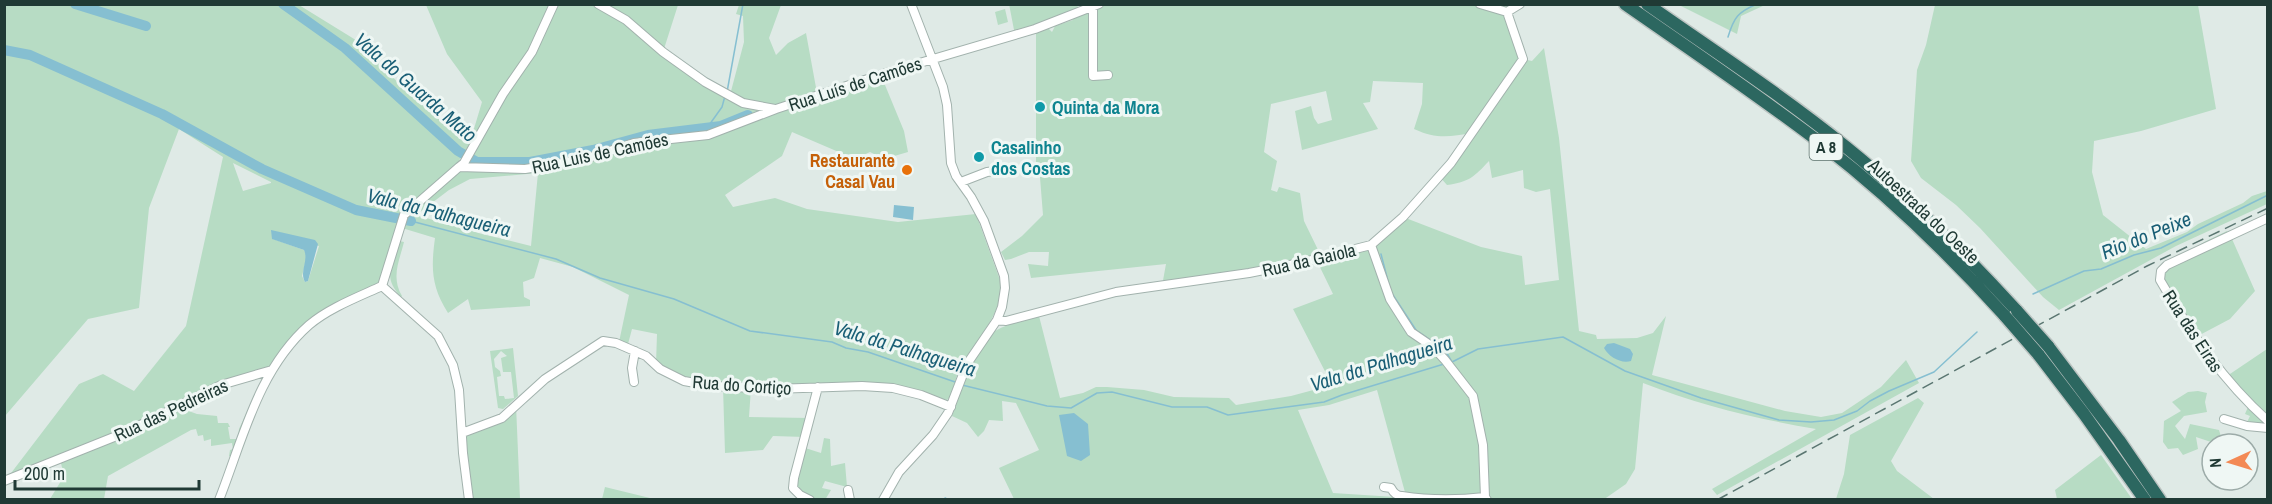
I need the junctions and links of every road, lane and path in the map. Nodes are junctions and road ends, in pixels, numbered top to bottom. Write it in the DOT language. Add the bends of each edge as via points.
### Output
graph roads {
  1 [pos="554,4"];
  2 [pos="598,4"];
  3 [pos="911,4"];
  4 [pos="1480,4"];
  5 [pos="1520,4"];
  6 [pos="1624,4"];
  7 [pos="1647,4"];
  8 [pos="1096,6"];
  9 [pos="1082,8"];
  10 [pos="1507,12"];
  11 [pos="933,59"];
  12 [pos="1108,75"];
  13 [pos="776,109"];
  14 [pos="462,165"];
  15 [pos="995,171"];
  16 [pos="961,182"];
  17 [pos="2268,218"];
  18 [pos="1371,245"];
  19 [pos="382,286"];
  20 [pos="997,320"];
  21 [pos="2043,350"];
  22 [pos="635,351"];
  23 [pos="272,370"];
  24 [pos="634,382"];
  25 [pos="818,387"];
  26 [pos="951,407"];
  27 [pos="2224,419"];
  28 [pos="2268,421"];
  29 [pos="2268,428"];
  30 [pos="462,433"];
  31 [pos="4,481"];
  32 [pos="1384,487"];
  33 [pos="848,490"];
  34 [pos="1486,498"];
  35 [pos="1474,499"];
  36 [pos="219,500"];
  37 [pos="469,500"];
  38 [pos="810,500"];
  39 [pos="850,500"];
  40 [pos="883,500"];
  41 [pos="2145,500"];
  42 [pos="2160,500"];
  1 -- 14 [label="street" via="532,52"];
  2 -- 13 [label="street" via="626,20 705,82 743,103"];
  3 -- 11 [label="street"];
  4 -- 10 [label="street"];
  5 -- 10 [label="street"];
  6 -- 21 [label="highway, Autoestrada do Oeste / A 8, bridge" via="1762,99 1854,170 1931,239"];
  7 -- 21 [label="highway, Autoestrada do Oeste / A 8, bridge" via="1847,148 1941,232 2017,311"];
  8 -- 9 [label="street, Rua Luís de Camões"];
  8 -- 12 [label="street" via="1093,76"];
  9 -- 11 [label="street, Rua Luís de Camões" via="1035,29"];
  10 -- 18 [label="street, Rua da Gaiola" via="1523,59 1451,164 1403,217"];
  11 -- 13 [label="street, Rua Luís de Camões"];
  11 -- 16 [label="street" via="945,96 951,163"];
  13 -- 14 [label="street, Rua Luis de Camões" via="708,135 634,143 582,160 525,169"];
  14 -- 19 [label="street" via="404,215"];
  15 -- 16 [label="street"];
  16 -- 20 [label="street" via="980,213 1004,276 1005,294"];
  17 -- 28 [label="street, Rua das Eiras" via="2167,265 2160,280 2224,378"];
  18 -- 20 [label="street, Rua da Gaiola" via="1300,263 1116,292 1006,321"];
  18 -- 34 [label="street" via="1390,299 1411,333 1433,347 1473,396 1483,445"];
  19 -- 23 [label="street" via="310,324 282,352"];
  19 -- 30 [label="street" via="438,336 446,349 457,377"];
  20 -- 26 [label="street" via="970,357"];
  21 -- 41 [label="highway, Autoestrada do Oeste / A 8"];
  21 -- 42 [label="highway, Autoestrada do Oeste / A 8" via="2119,440"];
  22 -- 24 [label="street"];
  22 -- 25 [label="street, Rua do Cortiço" via="684,381 723,387"];
  22 -- 30 [label="street, Rua do Cortiço" via="603,341 545,379 502,418"];
  23 -- 31 [label="street, Rua das Pedreiras" via="221,385 113,437"];
  23 -- 36 [label="street" via="243,431"];
  25 -- 26 [label="street, Rua do Cortiço" via="893,388"];
  25 -- 38 [label="street" via="793,488"];
  26 -- 40 [label="street" via="939,428 899,472"];
  27 -- 29 [label="street"];
  30 -- 37 [label="street"];
  32 -- 35 [label="street" via="1401,496"];
  33 -- 39 [label="street"];
  34 -- 35 [label="street"];
}
